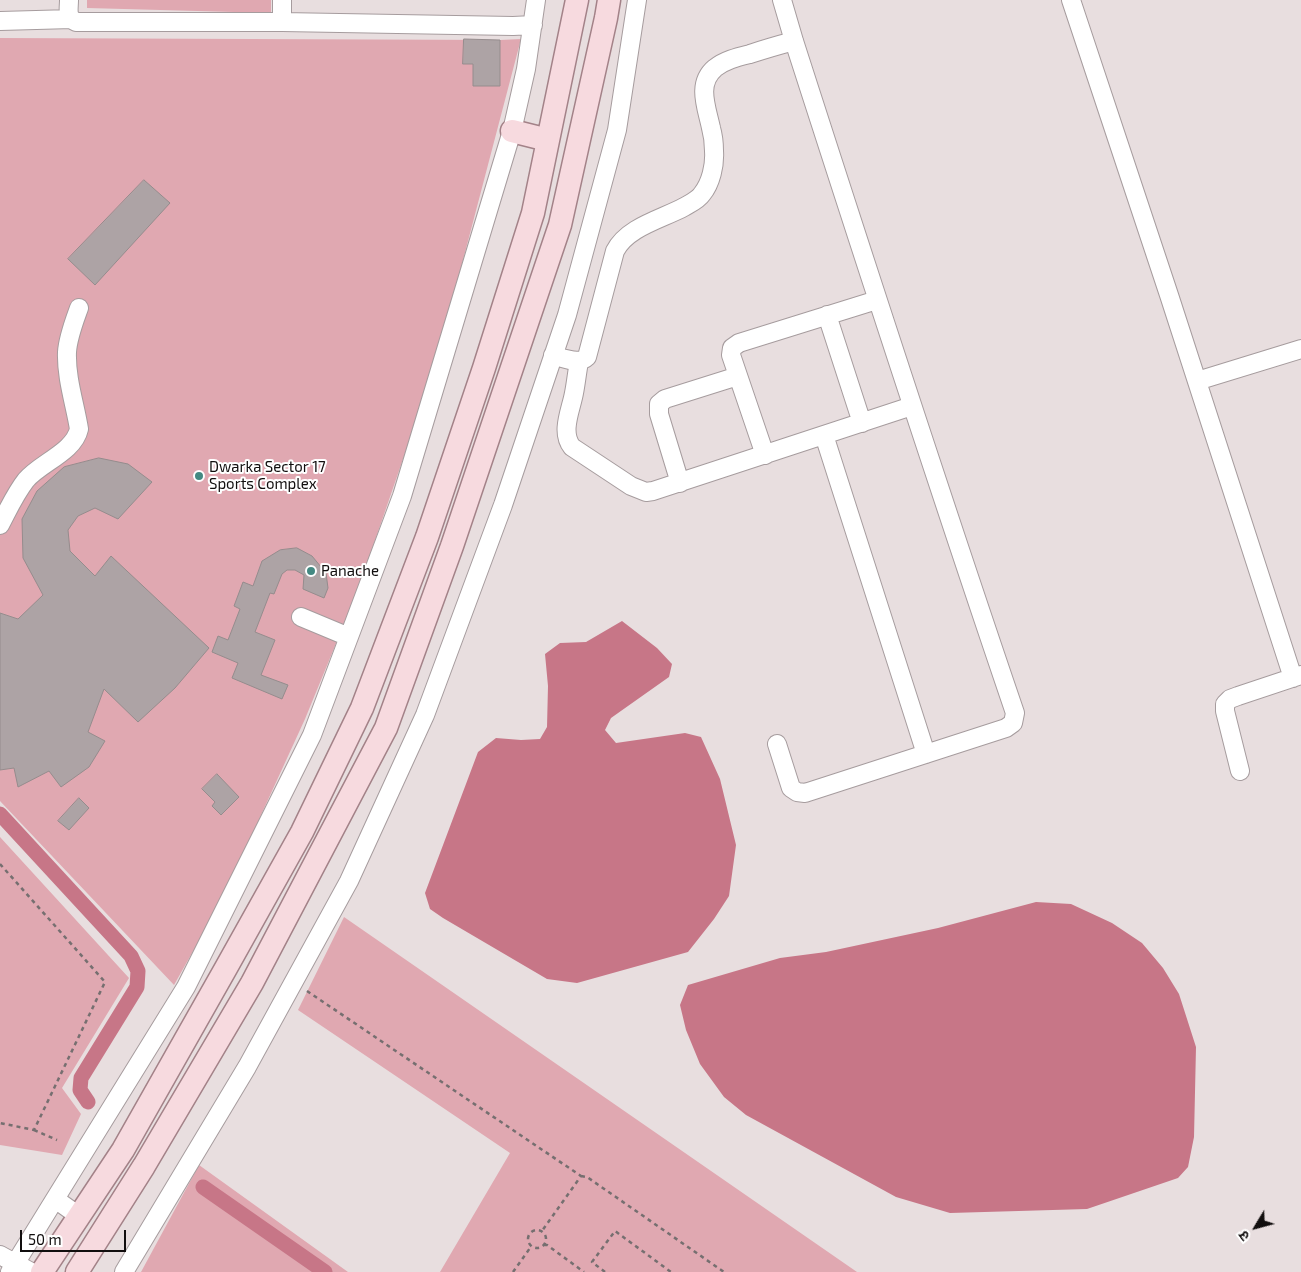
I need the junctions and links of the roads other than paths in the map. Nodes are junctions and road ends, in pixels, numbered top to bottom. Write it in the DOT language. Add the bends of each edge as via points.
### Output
graph roads {
  1 [pos="69,0"];
  2 [pos="282,0"];
  3 [pos="536,0"];
  4 [pos="577,0"];
  5 [pos="609,0"];
  6 [pos="637,0"];
  7 [pos="782,0"];
  8 [pos="1071,0"];
  9 [pos="72,19"];
  10 [pos="0,21"];
  11 [pos="282,22"];
  12 [pos="533,25"];
  13 [pos="794,40"];
  14 [pos="512,131"];
  15 [pos="548,140"];
  16 [pos="877,300"];
  17 [pos="79,308"];
  18 [pos="827,315"];
  19 [pos="1301,349"];
  20 [pos="553,355"];
  21 [pos="578,362"];
  22 [pos="738,376"];
  23 [pos="1197,381"];
  24 [pos="912,406"];
  25 [pos="862,423"];
  26 [pos="824,436"];
  27 [pos="765,455"];
  28 [pos="680,483"];
  29 [pos="0,525"];
  30 [pos="302,617"];
  31 [pos="349,637"];
  32 [pos="1297,676"];
  33 [pos="778,744"];
  34 [pos="926,754"];
  35 [pos="1240,771"];
  36 [pos="55,1200"];
  37 [pos="79,1216"];
  38 [pos="0,1254"];
  39 [pos="13,1268"];
  40 [pos="32,1272"];
  41 [pos="42,1272"];
  42 [pos="77,1272"];
  43 [pos="124,1272"];
  1 -- 9 [label="street" via="68,13"];
  2 -- 11 [label="street"];
  3 -- 12 [label="street"];
  4 -- 15 [label="main road"];
  5 -- 42 [label="main road" via="560,225 452,546 386,728 252,983"];
  6 -- 20 [label="street" via="617,130"];
  7 -- 13 [label="street"];
  8 -- 23 [label="street"];
  9 -- 10 [label="street"];
  9 -- 11 [label="street" via="76,22"];
  11 -- 12 [label="street"];
  12 -- 14 [label="street"];
  13 -- 16 [label="street"];
  13 -- 21 [label="street" via="729,60 710,73 704,99 715,152 711,178 703,194 694,202 636,230 618,246 587,357"];
  14 -- 15 [label="main road"];
  14 -- 31 [label="street" via="402,496"];
  15 -- 37 [label="main road" via="533,213 484,368 428,537 362,708 302,832 123,1150"];
  16 -- 18 [label="street"];
  16 -- 24 [label="street"];
  17 -- 29 [label="street" via="67,352 78,433 66,448 27,479"];
  18 -- 22 [label="street" via="739,342 732,348 731,355"];
  18 -- 25 [label="street"];
  19 -- 23 [label="street"];
  20 -- 21 [label="street"];
  20 -- 43 [label="street" via="425,715 348,881 247,1067"];
  21 -- 28 [label="street" via="567,422 568,442 572,448 646,492"];
  22 -- 27 [label="street"];
  22 -- 28 [label="street" via="665,399 659,404 659,414"];
  23 -- 32 [label="street"];
  24 -- 25 [label="street"];
  24 -- 34 [label="street" via="1015,713 1013,723 1006,728"];
  25 -- 26 [label="street"];
  26 -- 27 [label="street"];
  26 -- 34 [label="street"];
  27 -- 28 [label="street"];
  30 -- 31 [label="street"];
  31 -- 36 [label="street" via="312,735 186,987"];
  32 -- 35 [label="street" via="1230,699 1225,704"];
  33 -- 34 [label="street" via="791,788 805,793"];
  36 -- 37 [label="street"];
  36 -- 39 [label="street"];
  37 -- 41 [label="main road"];
  38 -- 39 [label="street"];
  39 -- 40 [label="street"];
}
